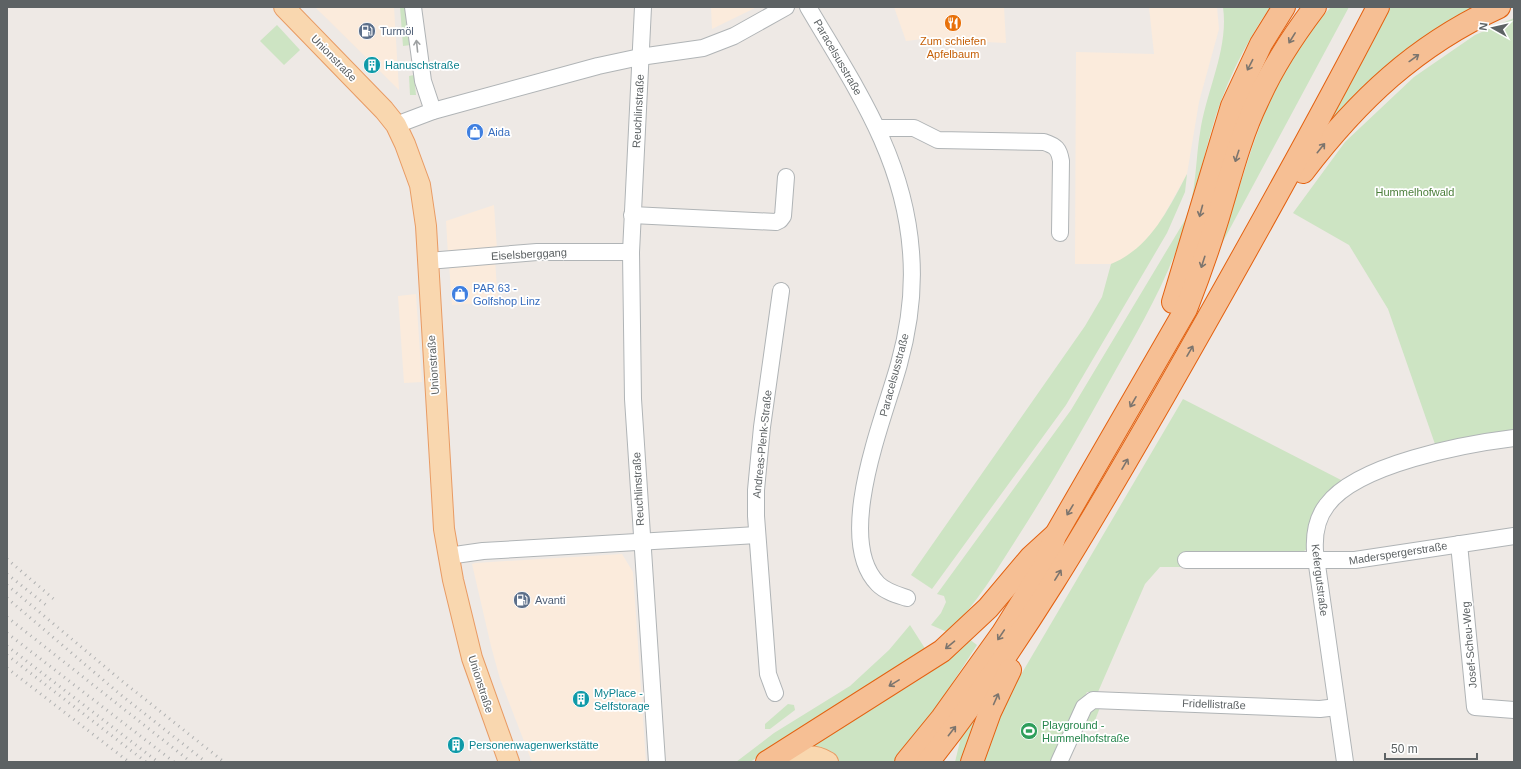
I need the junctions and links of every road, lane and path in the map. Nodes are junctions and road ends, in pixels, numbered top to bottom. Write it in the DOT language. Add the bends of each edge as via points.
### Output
graph roads {
  1 [pos="413,7"];
  2 [pos="643,7"];
  3 [pos="786,7"];
  4 [pos="808,7"];
  5 [pos="1284,7"];
  6 [pos="1315,7"];
  7 [pos="1362,7"];
  8 [pos="1378,7"];
  9 [pos="1499,7"];
  10 [pos="289,8"];
  11 [pos="640,57"];
  12 [pos="433,111"];
  13 [pos="396,125"];
  14 [pos="878,128"];
  15 [pos="786,177"];
  16 [pos="632,215"];
  17 [pos="1060,233"];
  18 [pos="1256,236"];
  19 [pos="631,252"];
  20 [pos="428,261"];
  21 [pos="781,291"];
  22 [pos="1172,335"];
  23 [pos="1514,438"];
  24 [pos="757,535"];
  25 [pos="1055,536"];
  26 [pos="1514,536"];
  27 [pos="641,542"];
  28 [pos="1459,544"];
  29 [pos="448,556"];
  30 [pos="1186,560"];
  31 [pos="1316,561"];
  32 [pos="907,598"];
  33 [pos="1038,608"];
  34 [pos="774,693"];
  35 [pos="1337,707"];
  36 [pos="1514,710"];
  37 [pos="509,762"];
  38 [pos="657,762"];
  39 [pos="767,762"];
  40 [pos="787,762"];
  41 [pos="828,762"];
  42 [pos="906,762"];
  43 [pos="928,762"];
  44 [pos="972,762"];
  45 [pos="1059,762"];
  46 [pos="1345,762"];
  12 -- 1 [label="street, one-way" via="418,59"];
  2 -- 11 [label="street, Reuchlinstraße"];
  3 -- 11 [label="street" via="718,43 688,51"];
  4 -- 14 [label="street, Paracelsusstraße"];
  5 -- 22 [label="highway, one-way" via="1245,75 1224,128 1173,304"];
  6 -- 22 [label="highway, one-way" via="1296,31 1257,100 1199,275 1186,310"];
  7 -- 22 [label="highway" via="1294,137 1194,315"];
  8 -- 18 [label="highway"];
  18 -- 9 [label="highway, one-way" via="1322,147 1373,91 1446,35"];
  10 -- 13 [label="main road, Unionstraße"];
  11 -- 12 [label="street"];
  11 -- 16 [label="street, Reuchlinstraße"];
  12 -- 13 [label="street"];
  13 -- 20 [label="main road, Unionstraße" via="420,185"];
  14 -- 17 [label="street" via="914,128 938,140 1044,142 1054,145 1059,151 1061,161"];
  14 -- 32 [label="street, Paracelsusstraße" via="899,180 907,218 912,279 904,346 867,472 862,504 861,539 865,562 874,580 888,591"];
  15 -- 16 [label="street" via="783,216 776,222"];
  16 -- 19 [label="street, Reuchlinstraße"];
  33 -- 18 [label="highway, one-way" via="1093,520"];
  19 -- 20 [label="street, Eiselsberggang" via="537,252"];
  19 -- 27 [label="street, Reuchlinstraße" via="633,399"];
  20 -- 29 [label="main road, Unionstraße" via="442,506"];
  21 -- 24 [label="street, Andreas-Plenk-Straße" via="757,474"];
  22 -- 25 [label="highway, one-way"];
  23 -- 31 [label="street, Kefergutstraße" via="1440,452 1390,466 1354,481 1332,498 1321,515 1315,535"];
  24 -- 27 [label="street"];
  24 -- 34 [label="street, Andreas-Plenk-Straße" via="768,674"];
  25 -- 39 [label="highway, one-way" via="1031,557 988,608 942,652"];
  25 -- 42 [label="highway, one-way" via="1044,567 1002,634 942,718"];
  26 -- 28 [label="street, Maderspergerstraße"];
  27 -- 29 [label="street" via="483,551"];
  27 -- 38 [label="street, Reuchlinstraße"];
  28 -- 31 [label="street, Maderspergerstraße" via="1355,560"];
  28 -- 36 [label="street, Josef-Scheu-Weg" via="1475,707"];
  29 -- 37 [label="main road, Unionstraße" via="472,658"];
  30 -- 31 [label="street, Maderspergerstraße"];
  31 -- 35 [label="street, Kefergutstraße"];
  43 -- 33 [label="highway, one-way" via="993,676"];
  44 -- 33 [label="highway, one-way" via="990,712"];
  35 -- 45 [label="street, Fridellistraße" via="1090,701 1084,707"];
  35 -- 46 [label="street, Kefergutstraße"];
  40 -- 41 [label="main road" via="809,756"];
}
